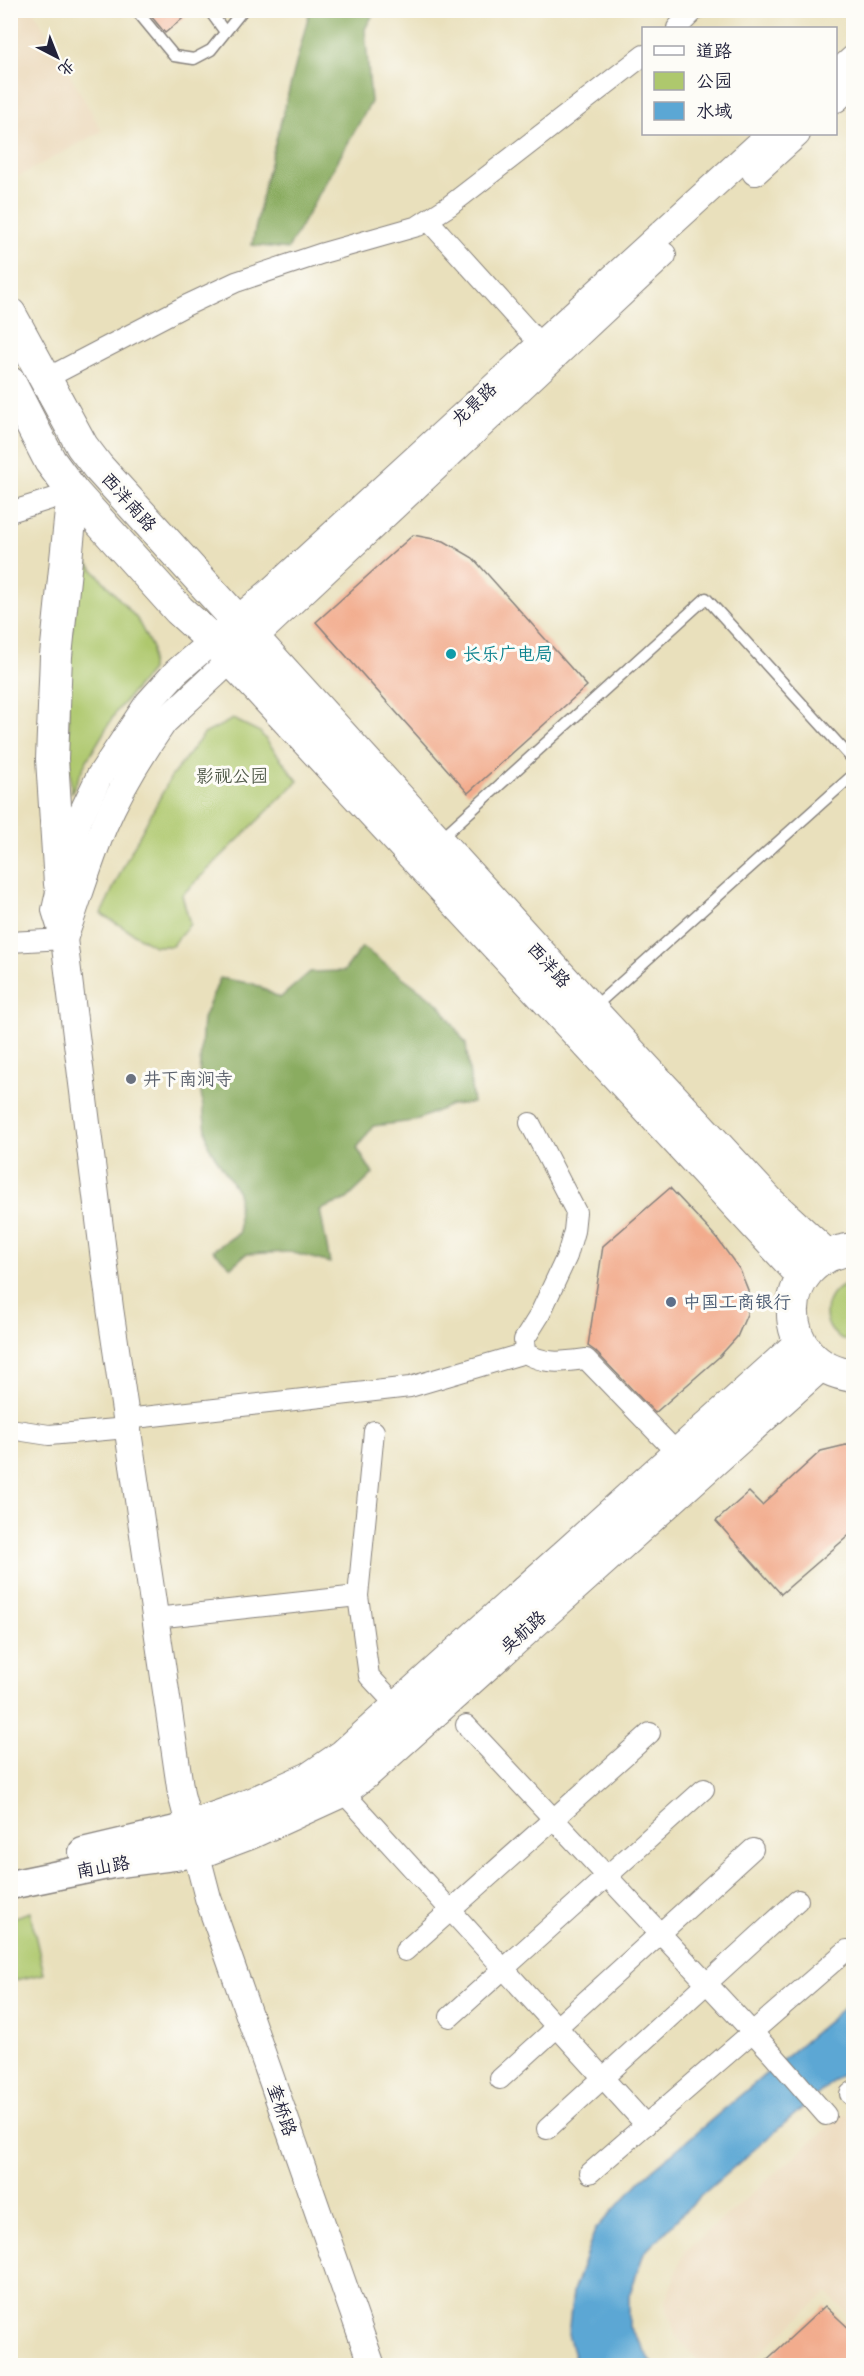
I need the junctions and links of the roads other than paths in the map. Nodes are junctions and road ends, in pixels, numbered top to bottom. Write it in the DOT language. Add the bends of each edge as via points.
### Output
graph roads {
  1 [pos="136,10"];
  2 [pos="209,10"];
  3 [pos="243,10"];
  4 [pos="695,10"];
  5 [pos="678,27"];
  6 [pos="225,32"];
  7 [pos="642,57"];
  8 [pos="854,58"];
  9 [pos="837,73"];
  10 [pos="854,82"];
  11 [pos="837,98"];
  12 [pos="769,135"];
  13 [pos="796,135"];
  14 [pos="428,220"];
  15 [pos="10,314"];
  16 [pos="540,344"];
  17 [pos="45,379"];
  18 [pos="10,383"];
  19 [pos="73,492"];
  20 [pos="10,512"];
  21 [pos="233,640"];
  22 [pos="269,678"];
  23 [pos="854,760"];
  24 [pos="854,774"];
  25 [pos="437,841"];
  26 [pos="60,884"];
  27 [pos="64,939"];
  28 [pos="10,942"];
  29 [pos="591,1010"];
  30 [pos="530,1123"];
  31 [pos="760,1211"];
  32 [pos="840,1252"];
  33 [pos="803,1276"];
  34 [pos="525,1353"];
  35 [pos="810,1354"];
  36 [pos="854,1376"];
  37 [pos="751,1407"];
  38 [pos="126,1424"];
  39 [pos="10,1429"];
  40 [pos="374,1431"];
  41 [pos="678,1454"];
  42 [pos="358,1596"];
  43 [pos="155,1618"];
  44 [pos="398,1707"];
  45 [pos="466,1725"];
  46 [pos="650,1733"];
  47 [pos="704,1789"];
  48 [pos="342,1791"];
  49 [pos="553,1819"];
  50 [pos="193,1840"];
  51 [pos="753,1849"];
  52 [pos="10,1869"];
  53 [pos="607,1876"];
  54 [pos="10,1885"];
  55 [pos="798,1900"];
  56 [pos="451,1910"];
  57 [pos="660,1933"];
  58 [pos="847,1950"];
  59 [pos="405,1951"];
  60 [pos="504,1969"];
  61 [pos="707,1983"];
  62 [pos="450,2017"];
  63 [pos="557,2027"];
  64 [pos="752,2032"];
  65 [pos="603,2078"];
  66 [pos="500,2079"];
  67 [pos="826,2115"];
  68 [pos="646,2125"];
  69 [pos="547,2129"];
  70 [pos="590,2173"];
  71 [pos="372,2366"];
  1 -- 6 [label="lane" via="174,56 194,59 211,50"];
  2 -- 6 [label="lane"];
  3 -- 6 [label="lane"];
  4 -- 5 [label="street"];
  7 -- 14 [label="street"];
  8 -- 9 [label="street"];
  10 -- 11 [label="street"];
  12 -- 16 [label="street, 龙景路"];
  13 -- 21 [label="street"];
  14 -- 16 [label="street"];
  14 -- 17 [label="street" via="236,282"];
  15 -- 17 [label="main road, 西洋南路"];
  16 -- 21 [label="street, 龙景路"];
  17 -- 21 [label="main road, 西洋南路" via="82,446"];
  18 -- 19 [label="main road, 西洋南路" via="50,461"];
  19 -- 20 [label="street"];
  19 -- 21 [label="main road, 西洋南路" via="180,610"];
  19 -- 26 [label="main road" via="56,656 52,759"];
  21 -- 22 [label="main road, 西洋南路"];
  21 -- 26 [label="street, 龙景路" via="176,672 148,703 99,777 79,819"];
  21 -- 27 [label="street" via="164,722 121,789"];
  22 -- 25 [label="main road, 西洋路"];
  22 -- 31 [label="main road, 西洋路"];
  23 -- 25 [label="lane" via="706,598"];
  24 -- 29 [label="lane"];
  25 -- 29 [label="main road, 西洋路"];
  26 -- 27 [label="street, 龙景路" via="55,910"];
  27 -- 28 [label="street"];
  27 -- 38 [label="street, 龙景路"];
  29 -- 31 [label="main road, 西洋路"];
  30 -- 34 [label="street" via="576,1212 567,1256 524,1340"];
  31 -- 32 [label="main road, 西洋路"];
  31 -- 33 [label="main road, 西洋路"];
  32 -- 33 [label="main road" via="813,1264"];
  33 -- 35 [label="main road" via="792,1310 794,1328"];
  34 -- 38 [label="street" via="410,1387"];
  34 -- 41 [label="street" via="539,1361 586,1359"];
  35 -- 36 [label="main road" via="835,1373"];
  35 -- 37 [label="main road, 吴航路"];
  37 -- 41 [label="main road, 吴航路"];
  37 -- 48 [label="main road, 吴航路" via="369,1770"];
  38 -- 39 [label="street" via="49,1435"];
  38 -- 43 [label="street, 奎桥路"];
  40 -- 42 [label="street"];
  41 -- 44 [label="main road, 吴航路"];
  42 -- 43 [label="street"];
  42 -- 44 [label="street" via="369,1676"];
  43 -- 50 [label="street, 奎桥路" via="181,1794"];
  44 -- 50 [label="main road, 吴航路" via="344,1755 310,1778 240,1809"];
  45 -- 49 [label="street"];
  46 -- 49 [label="street"];
  47 -- 53 [label="street"];
  48 -- 50 [label="main road, 吴航路" via="250,1833"];
  48 -- 56 [label="street"];
  49 -- 53 [label="street"];
  49 -- 56 [label="street"];
  50 -- 52 [label="main road, 南山路"];
  50 -- 54 [label="main road, 南山路" via="112,1864"];
  50 -- 71 [label="street, 奎桥路" via="208,1898"];
  51 -- 57 [label="street"];
  53 -- 57 [label="street"];
  53 -- 60 [label="street"];
  55 -- 61 [label="street"];
  56 -- 59 [label="street"];
  56 -- 60 [label="street"];
  57 -- 61 [label="street"];
  57 -- 63 [label="street"];
  58 -- 64 [label="street"];
  60 -- 62 [label="street"];
  60 -- 63 [label="street"];
  61 -- 64 [label="street"];
  61 -- 65 [label="street"];
  63 -- 65 [label="street"];
  63 -- 66 [label="street"];
  64 -- 67 [label="street"];
  64 -- 68 [label="street"];
  65 -- 68 [label="street"];
  65 -- 69 [label="street"];
  68 -- 70 [label="street"];
}
